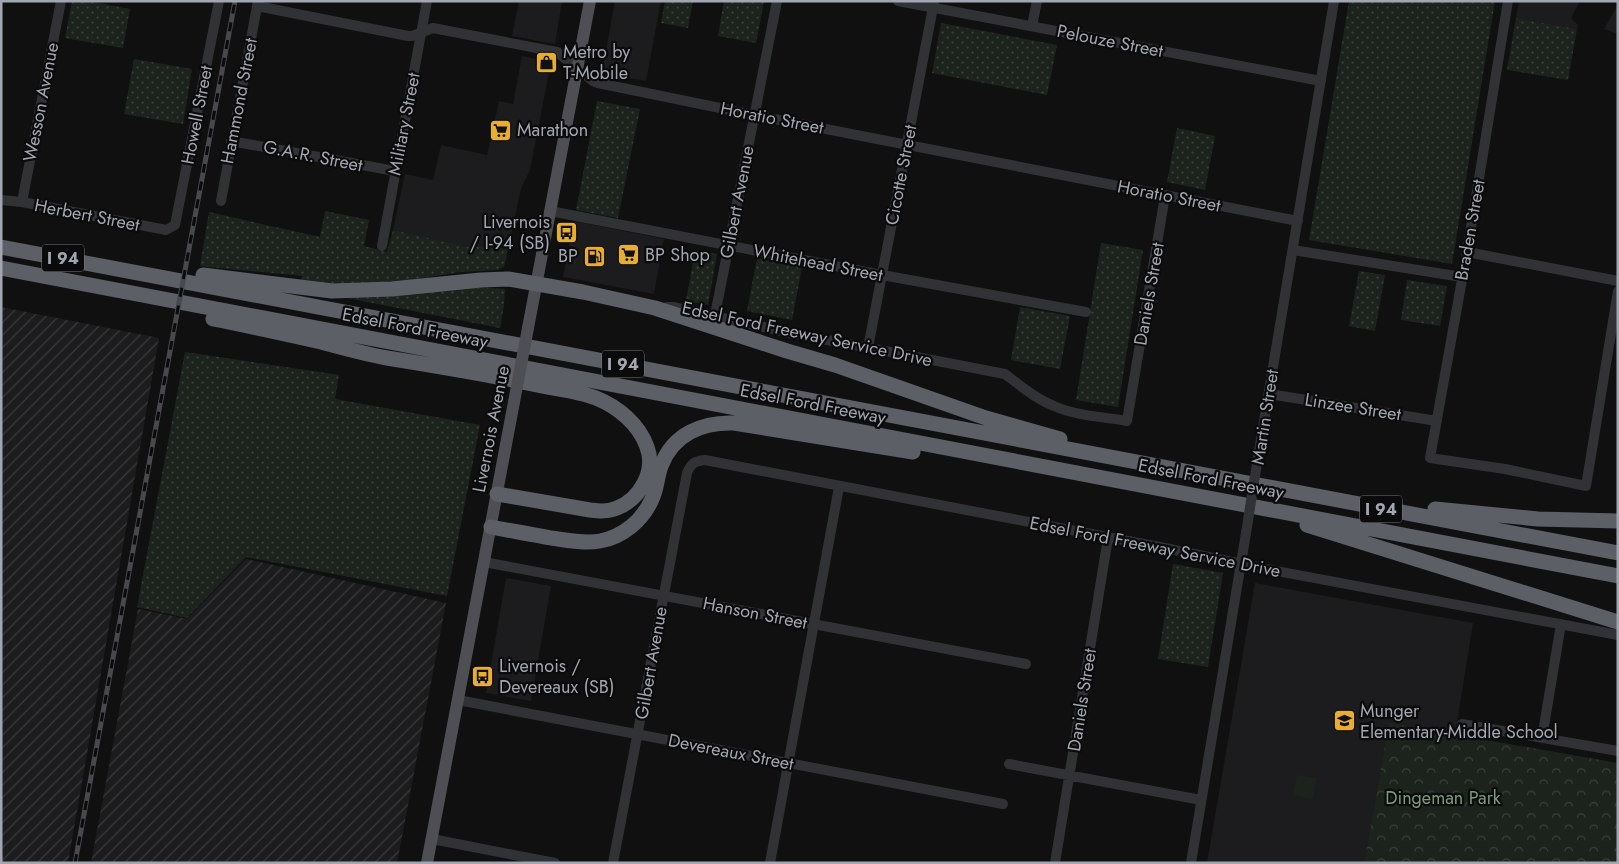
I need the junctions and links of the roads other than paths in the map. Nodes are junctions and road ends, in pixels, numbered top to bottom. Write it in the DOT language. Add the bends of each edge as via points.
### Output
graph roads {
  1 [pos="61,1"];
  2 [pos="219,1"];
  3 [pos="427,1"];
  4 [pos="590,1"];
  5 [pos="777,1"];
  6 [pos="898,1"];
  7 [pos="1036,1"];
  8 [pos="1334,1"];
  9 [pos="1508,1"];
  10 [pos="257,4"];
  11 [pos="934,4"];
  12 [pos="1032,26"];
  13 [pos="422,32"];
  14 [pos="577,70"];
  15 [pos="1321,81"];
  16 [pos="754,115"];
  17 [pos="231,141"];
  18 [pos="908,144"];
  19 [pos="396,171"];
  20 [pos="1165,196"];
  21 [pos="1,200"];
  22 [pos="221,201"];
  23 [pos="22,202"];
  24 [pos="550,211"];
  25 [pos="1298,221"];
  26 [pos="172,228"];
  27 [pos="382,246"];
  28 [pos="729,246"];
  29 [pos="1,247"];
  30 [pos="1293,250"];
  31 [pos="1468,252"];
  32 [pos="1,268"];
  33 [pos="125,269"];
  34 [pos="882,275"];
  35 [pos="1462,277"];
  36 [pos="1618,281"];
  37 [pos="535,289"];
  38 [pos="1618,291"];
  39 [pos="155,298"];
  40 [pos="655,308"];
  41 [pos="1086,312"];
  42 [pos="715,315"];
  43 [pos="868,348"];
  44 [pos="1269,394"];
  45 [pos="1127,421"];
  46 [pos="1437,421"];
  47 [pos="1121,459"];
  48 [pos="1010,460"];
  49 [pos="692,464"];
  50 [pos="840,486"];
  51 [pos="1291,492"];
  52 [pos="497,494"];
  53 [pos="1268,510"];
  54 [pos="1618,521"];
  55 [pos="490,527"];
  56 [pos="1108,538"];
  57 [pos="1618,554"];
  58 [pos="484,562"];
  59 [pos="1241,563"];
  60 [pos="1618,576"];
  61 [pos="663,596"];
  62 [pos="1618,622"];
  63 [pos="814,624"];
  64 [pos="1561,624"];
  65 [pos="1618,635"];
  66 [pos="1026,664"];
  67 [pos="458,700"];
  68 [pos="1462,724"];
  69 [pos="638,734"];
  70 [pos="1542,738"];
  71 [pos="1618,750"];
  72 [pos="789,763"];
  73 [pos="1009,764"];
  74 [pos="1069,776"];
  75 [pos="1201,800"];
  76 [pos="1004,804"];
  77 [pos="432,839"];
  78 [pos="427,863"];
  79 [pos="556,863"];
  80 [pos="613,863"];
  81 [pos="770,863"];
  82 [pos="1055,863"];
  83 [pos="1191,863"];
  1 -- 23 [label="street, Wesson Avenue"];
  2 -- 26 [label="street, Howell Street" via="177,221"];
  3 -- 13 [label="street, Military Street"];
  4 -- 14 [label="main road, Livernois Avenue"];
  5 -- 16 [label="street, Gilbert Avenue"];
  6 -- 11 [label="street, Pelouze Street"];
  7 -- 12 [label="street"];
  8 -- 15 [label="street, Martin Street"];
  9 -- 31 [label="street, Braden Street"];
  10 -- 13 [label="street, Horatio Street" via="408,36"];
  10 -- 17 [label="street, Hammond Street"];
  11 -- 12 [label="street, Pelouze Street"];
  11 -- 18 [label="street, Cicotte Street"];
  12 -- 15 [label="street, Pelouze Street"];
  13 -- 14 [label="street, Horatio Street" via="433,28 557,52"];
  13 -- 19 [label="street, Military Street"];
  14 -- 16 [label="street, Horatio Street" via="593,82"];
  14 -- 24 [label="main road, Livernois Avenue"];
  15 -- 25 [label="street, Martin Street"];
  16 -- 18 [label="street, Horatio Street"];
  16 -- 28 [label="street, Gilbert Avenue"];
  17 -- 19 [label="street, G.A.R. Street"];
  17 -- 22 [label="street, Hammond Street"];
  18 -- 20 [label="street, Horatio Street"];
  18 -- 34 [label="street, Cicotte Street"];
  19 -- 27 [label="street, Military Street"];
  20 -- 25 [label="street, Horatio Street"];
  20 -- 45 [label="street, Daniels Street"];
  21 -- 23 [label="street, Herbert Street"];
  23 -- 26 [label="street, Herbert Street" via="166,230"];
  24 -- 28 [label="street, Whitehead Street"];
  24 -- 37 [label="main road, Livernois Avenue"];
  25 -- 30 [label="street, Martin Street"];
  28 -- 34 [label="street, Whitehead Street"];
  28 -- 42 [label="street, Gilbert Avenue"];
  29 -- 33 [label="highway, Edsel Ford Freeway / I 94"];
  30 -- 35 [label="street"];
  30 -- 44 [label="street, Martin Street"];
  31 -- 35 [label="street, Braden Street"];
  31 -- 36 [label="street"];
  32 -- 39 [label="highway, Edsel Ford Freeway / I 94"];
  33 -- 37 [label="highway" via="158,268 332,291 508,279"];
  33 -- 47 [label="highway, Edsel Ford Freeway / I 94"];
  34 -- 41 [label="street, Whitehead Street"];
  34 -- 43 [label="street, Cicotte Street"];
  35 -- 46 [label="street, Braden Street"];
  37 -- 40 [label="highway"];
  37 -- 52 [label="main road, Livernois Avenue, bridge"];
  38 -- 46 [label="street, Braden Street" via="1586,486 1430,458"];
  39 -- 48 [label="highway, Edsel Ford Freeway / I 94"];
  39 -- 52 [label="highway" via="218,320 384,357 594,397 630,420 649,452 649,469 640,490 630,500 611,510 569,508"];
  40 -- 42 [label="street, Edsel Ford Freeway Service Drive" via="673,307"];
  40 -- 47 [label="highway" via="835,365 986,418"];
  42 -- 43 [label="street, Edsel Ford Freeway Service Drive"];
  43 -- 45 [label="street, Edsel Ford Freeway Service Drive" via="1005,374 1056,407"];
  44 -- 46 [label="street, Linzee Street"];
  44 -- 59 [label="street, Martin Street, bridge"];
  47 -- 51 [label="highway, Edsel Ford Freeway / I 94"];
  48 -- 53 [label="highway, Edsel Ford Freeway / I 94"];
  48 -- 55 [label="highway" via="960,460 734,423 716,424 694,429 676,442 664,458 648,508 632,526 614,537 599,542 576,542"];
  49 -- 50 [label="street, Edsel Ford Freeway Service Drive" via="705,460"];
  49 -- 61 [label="street, Gilbert Avenue" via="687,473"];
  50 -- 56 [label="street, Edsel Ford Freeway Service Drive"];
  50 -- 63 [label="street"];
  51 -- 54 [label="highway" via="1344,494 1455,512"];
  51 -- 57 [label="highway, Edsel Ford Freeway / I 94"];
  52 -- 55 [label="main road, Livernois Avenue"];
  53 -- 60 [label="highway, Edsel Ford Freeway / I 94"];
  53 -- 62 [label="highway"];
  55 -- 58 [label="main road, Livernois Avenue"];
  56 -- 59 [label="street, Edsel Ford Freeway Service Drive"];
  56 -- 74 [label="street, Daniels Street"];
  58 -- 61 [label="street, Hanson Street"];
  58 -- 67 [label="main road, Livernois Avenue"];
  59 -- 64 [label="street, Edsel Ford Freeway Service Drive"];
  59 -- 75 [label="street, Martin Street"];
  61 -- 63 [label="street, Hanson Street"];
  61 -- 69 [label="street, Gilbert Avenue"];
  63 -- 66 [label="street, Hanson Street"];
  63 -- 72 [label="street"];
  64 -- 65 [label="street, Edsel Ford Freeway Service Drive"];
  64 -- 70 [label="street"];
  67 -- 69 [label="street, Devereaux Street"];
  67 -- 77 [label="main road, Livernois Avenue"];
  68 -- 70 [label="street"];
  69 -- 72 [label="street, Devereaux Street"];
  69 -- 80 [label="street, Gilbert Avenue"];
  70 -- 71 [label="street"];
  72 -- 76 [label="street, Devereaux Street"];
  72 -- 81 [label="street"];
  73 -- 74 [label="street"];
  74 -- 75 [label="street"];
  74 -- 82 [label="street, Daniels Street"];
  75 -- 83 [label="street, Martin Street"];
  77 -- 78 [label="main road, Livernois Avenue"];
  77 -- 79 [label="street"];
}
